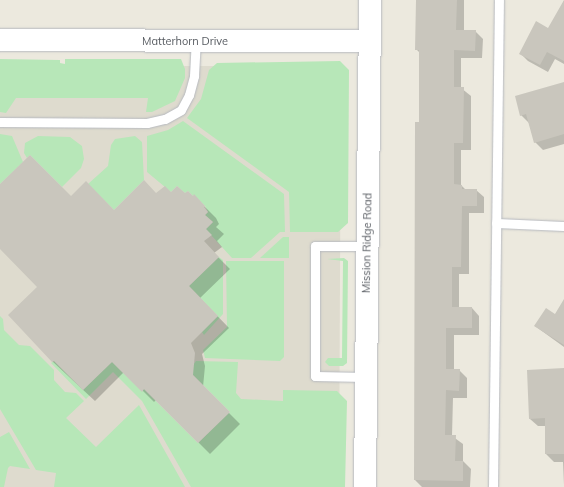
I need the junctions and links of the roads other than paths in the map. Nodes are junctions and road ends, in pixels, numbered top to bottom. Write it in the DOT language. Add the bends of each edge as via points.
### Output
graph roads {
  1 [pos="370,0"];
  2 [pos="499,0"];
  3 [pos="0,40"];
  4 [pos="196,41"];
  5 [pos="370,41"];
  6 [pos="0,122"];
  7 [pos="496,223"];
  8 [pos="564,226"];
  9 [pos="367,246"];
  10 [pos="365,377"];
  11 [pos="365,487"];
  12 [pos="493,487"];
  1 -- 5 [label="street, Mission Ridge Road"];
  2 -- 7 [label="lane"];
  3 -- 4 [label="street, Matterhorn Drive"];
  4 -- 5 [label="street, Matterhorn Drive"];
  4 -- 6 [label="lane" via="194,76 189,95 181,110 165,119 147,123"];
  5 -- 9 [label="street, Mission Ridge Road"];
  7 -- 8 [label="lane"];
  7 -- 12 [label="lane"];
  9 -- 10 [label="street, Mission Ridge Road"];
  9 -- 10 [label="lane" via="315,246 315,376"];
  10 -- 11 [label="street, Mission Ridge Road"];
}
